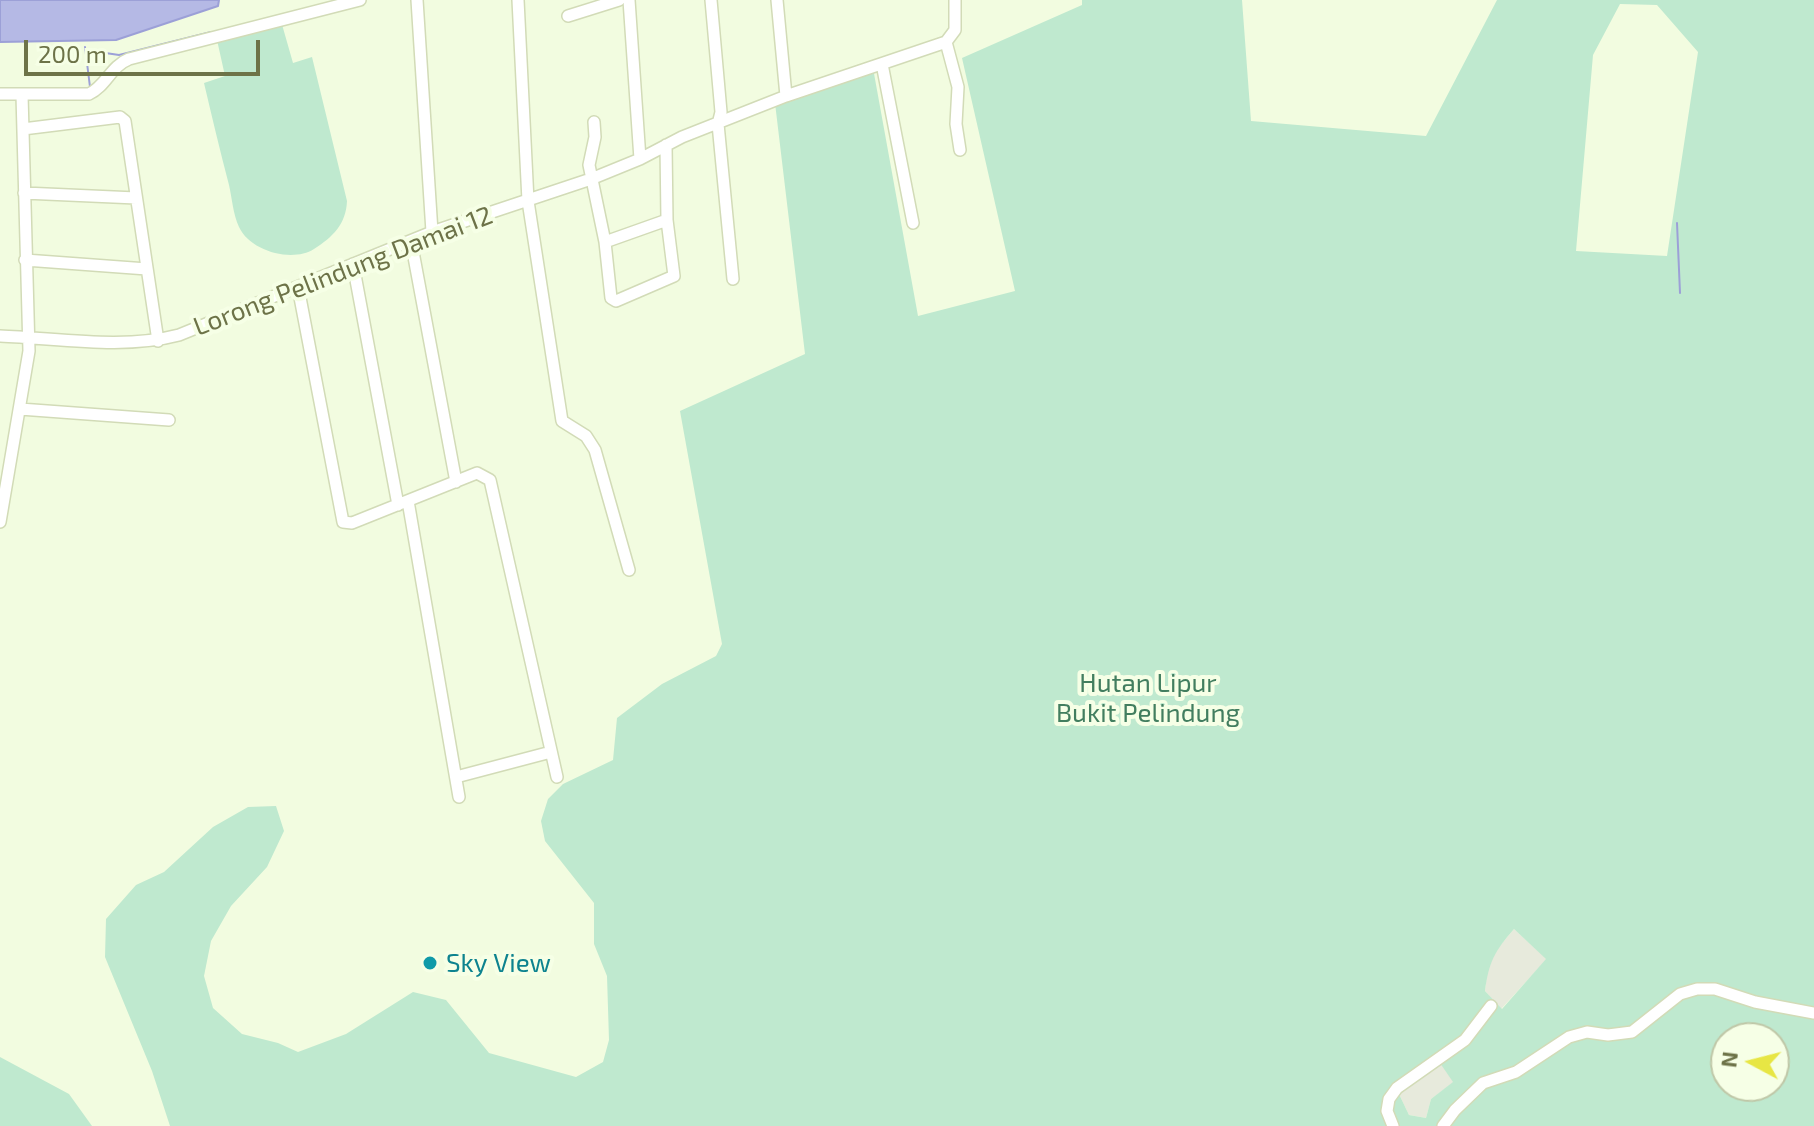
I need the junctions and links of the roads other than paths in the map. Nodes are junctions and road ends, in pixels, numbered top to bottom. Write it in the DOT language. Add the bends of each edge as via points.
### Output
graph roads {
  1 [pos="417,0"];
  2 [pos="518,0"];
  3 [pos="619,0"];
  4 [pos="629,0"];
  5 [pos="711,0"];
  6 [pos="777,0"];
  7 [pos="955,0"];
  8 [pos="353,1"];
  9 [pos="568,16"];
  10 [pos="946,42"];
  11 [pos="882,64"];
  12 [pos="0,94"];
  13 [pos="22,95"];
  14 [pos="786,96"];
  15 [pos="594,122"];
  16 [pos="718,124"];
  17 [pos="23,129"];
  18 [pos="666,145"];
  19 [pos="960,150"];
  20 [pos="640,159"];
  21 [pos="591,179"];
  22 [pos="24,193"];
  23 [pos="136,198"];
  24 [pos="528,201"];
  25 [pos="667,220"];
  26 [pos="913,223"];
  27 [pos="432,232"];
  28 [pos="411,241"];
  29 [pos="605,242"];
  30 [pos="25,260"];
  31 [pos="353,264"];
  32 [pos="147,269"];
  33 [pos="733,279"];
  34 [pos="298,287"];
  35 [pos="0,336"];
  36 [pos="27,337"];
  37 [pos="158,341"];
  38 [pos="20,409"];
  39 [pos="169,420"];
  40 [pos="456,482"];
  41 [pos="403,503"];
  42 [pos="0,522"];
  43 [pos="629,570"];
  44 [pos="551,752"];
  45 [pos="456,777"];
  46 [pos="557,777"];
  47 [pos="459,797"];
  48 [pos="1491,1006"];
  49 [pos="1814,1013"];
  50 [pos="1393,1126"];
  51 [pos="1443,1126"];
  1 -- 27 [label="street"];
  2 -- 24 [label="street"];
  3 -- 9 [label="street"];
  4 -- 20 [label="street"];
  5 -- 16 [label="street"];
  6 -- 14 [label="street"];
  7 -- 10 [label="street" via="955,30"];
  8 -- 13 [label="street" via="129,59 117,64 89,94"];
  10 -- 11 [label="street, Lorong Pelindung Damai 12"];
  10 -- 19 [label="street" via="958,87"];
  11 -- 14 [label="street, Lorong Pelindung Damai 12"];
  11 -- 26 [label="street"];
  12 -- 13 [label="street"];
  13 -- 17 [label="street"];
  14 -- 16 [label="street, Lorong Pelindung Damai 12"];
  15 -- 21 [label="street"];
  16 -- 18 [label="street, Lorong Pelindung Damai 12"];
  16 -- 33 [label="street"];
  17 -- 22 [label="street"];
  17 -- 23 [label="street" via="120,117 127,125"];
  18 -- 20 [label="street, Lorong Pelindung Damai 12"];
  18 -- 25 [label="street"];
  20 -- 21 [label="street, Lorong Pelindung Damai 12"];
  21 -- 24 [label="street, Lorong Pelindung Damai 12"];
  21 -- 29 [label="street"];
  22 -- 23 [label="street"];
  22 -- 30 [label="street"];
  23 -- 32 [label="street"];
  24 -- 27 [label="street, Lorong Pelindung Damai 12"];
  24 -- 43 [label="street" via="562,421 586,436 595,450"];
  25 -- 29 [label="street"];
  25 -- 29 [label="street" via="674,276 619,301 614,300"];
  27 -- 28 [label="street, Lorong Pelindung Damai 12"];
  28 -- 31 [label="street, Lorong Pelindung Damai 12"];
  28 -- 40 [label="street"];
  30 -- 32 [label="street"];
  30 -- 36 [label="street"];
  31 -- 34 [label="street, Lorong Pelindung Damai 12"];
  31 -- 41 [label="street"];
  32 -- 37 [label="street"];
  34 -- 37 [label="street, Lorong Pelindung Damai 12"];
  34 -- 41 [label="street" via="341,518 352,523"];
  35 -- 36 [label="street, Lorong Pelindung Damai 12"];
  36 -- 37 [label="street, Lorong Pelindung Damai 12"];
  36 -- 38 [label="street"];
  38 -- 39 [label="street"];
  38 -- 42 [label="street"];
  40 -- 41 [label="street"];
  40 -- 44 [label="street" via="477,473 490,480"];
  41 -- 45 [label="street"];
  44 -- 45 [label="street"];
  44 -- 46 [label="street"];
  45 -- 47 [label="street"];
  48 -- 50 [label="street" via="1465,1040 1397,1088 1387,1111"];
  49 -- 51 [label="street" via="1715,989 1680,994 1632,1032 1569,1037 1516,1072 1483,1083"];
}
